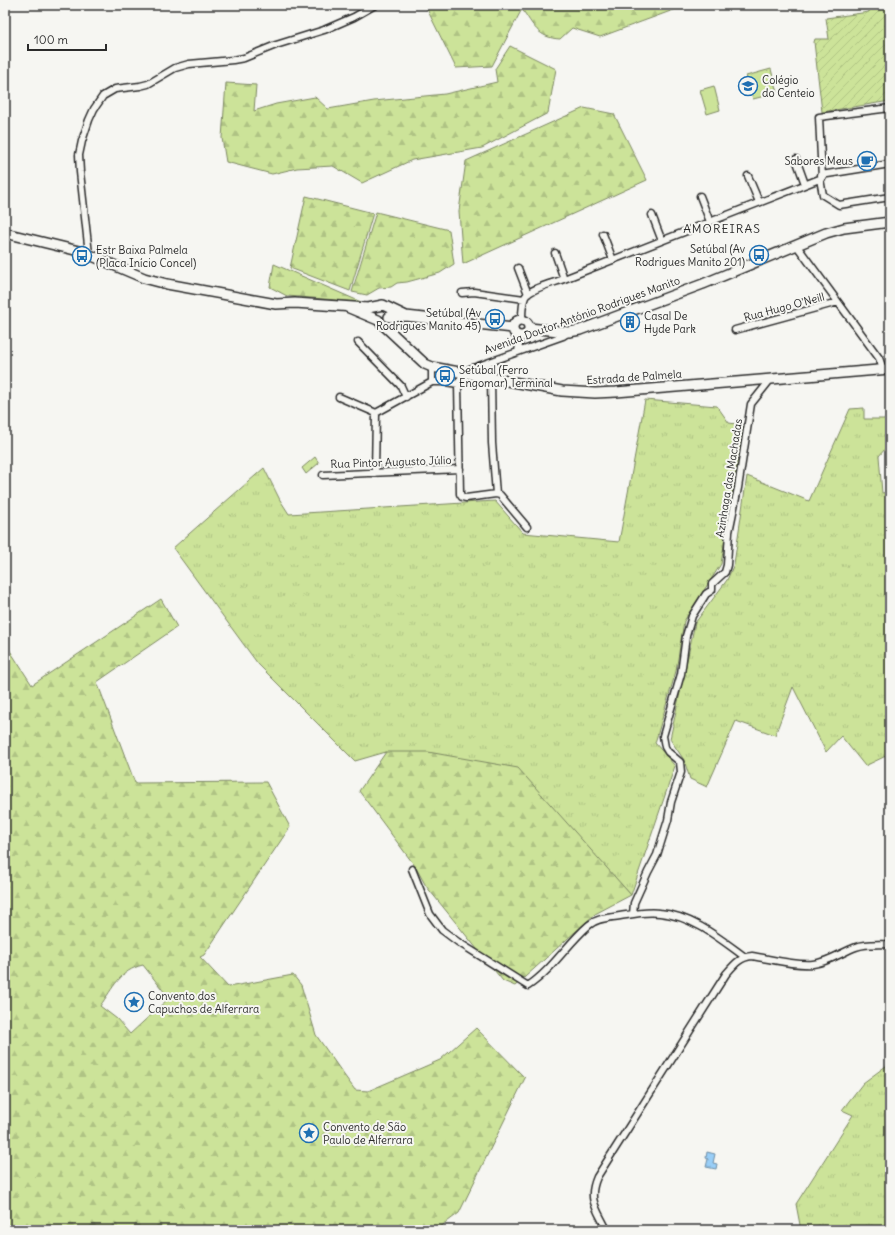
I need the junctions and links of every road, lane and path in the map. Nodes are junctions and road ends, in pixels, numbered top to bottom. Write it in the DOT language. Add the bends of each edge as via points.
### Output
graph roads {
  1 [pos="376,5"];
  2 [pos="890,108"];
  3 [pos="796,158"];
  4 [pos="890,164"];
  5 [pos="748,176"];
  6 [pos="821,177"];
  7 [pos="805,184"];
  8 [pos="700,196"];
  9 [pos="890,197"];
  10 [pos="759,202"];
  11 [pos="652,215"];
  12 [pos="710,222"];
  13 [pos="890,222"];
  14 [pos="5,233"];
  15 [pos="603,234"];
  16 [pos="662,241"];
  17 [pos="797,246"];
  18 [pos="555,253"];
  19 [pos="89,254"];
  20 [pos="613,260"];
  21 [pos="518,268"];
  22 [pos="564,280"];
  23 [pos="462,293"];
  24 [pos="526,296"];
  25 [pos="838,302"];
  26 [pos="383,306"];
  27 [pos="348,307"];
  28 [pos="406,316"];
  29 [pos="388,318"];
  30 [pos="522,319"];
  31 [pos="377,320"];
  32 [pos="513,328"];
  33 [pos="529,328"];
  34 [pos="735,330"];
  35 [pos="569,332"];
  36 [pos="393,334"];
  37 [pos="520,336"];
  38 [pos="358,342"];
  39 [pos="518,352"];
  40 [pos="432,367"];
  41 [pos="886,369"];
  42 [pos="464,372"];
  43 [pos="491,378"];
  44 [pos="771,379"];
  45 [pos="432,382"];
  46 [pos="458,384"];
  47 [pos="339,397"];
  48 [pos="406,397"];
  49 [pos="376,413"];
  50 [pos="460,469"];
  51 [pos="375,473"];
  52 [pos="323,475"];
  53 [pos="496,494"];
  54 [pos="528,526"];
  55 [pos="412,870"];
  56 [pos="633,914"];
  57 [pos="890,944"];
  58 [pos="745,957"];
  59 [pos="607,1230"];
  1 -- 19 [label="street" via="324,30 244,58 181,66 148,84 115,89 103,96 89,120 79,156"];
  2 -- 6 [label="street" via="819,117"];
  3 -- 7 [label="street"];
  4 -- 6 [label="street"];
  5 -- 10 [label="street"];
  6 -- 7 [label="street"];
  6 -- 9 [label="street" via="823,195 839,205"];
  7 -- 10 [label="street"];
  8 -- 12 [label="street"];
  10 -- 12 [label="street"];
  11 -- 16 [label="street"];
  12 -- 16 [label="street"];
  13 -- 17 [label="street, Avenida Doutor António Rodrigues Manito" via="844,228"];
  14 -- 19 [label="street, Estrada de Palmela"];
  15 -- 20 [label="street"];
  16 -- 20 [label="street"];
  17 -- 25 [label="street"];
  17 -- 35 [label="street, Avenida Doutor António Rodrigues Manito" via="703,284"];
  18 -- 22 [label="street"];
  19 -- 27 [label="street, Estrada de Palmela" via="144,278 167,284 264,302"];
  20 -- 22 [label="street"];
  21 -- 24 [label="street"];
  22 -- 24 [label="street" via="534,290"];
  23 -- 24 [label="street"];
  24 -- 30 [label="street"];
  25 -- 34 [label="street, Rua Hugo O'Neill"];
  25 -- 41 [label="street"];
  26 -- 27 [label="street, Estrada de Palmela"];
  26 -- 28 [label="street"];
  26 -- 29 [label="street" via="390,313"];
  26 -- 31 [label="street" via="374,312"];
  27 -- 31 [label="street, Estrada de Palmela"];
  28 -- 29 [label="street"];
  28 -- 32 [label="street"];
  29 -- 31 [label="street" via="384,321"];
  29 -- 36 [label="street, Estrada de Palmela"];
  30 -- 32 [label="street" via="516,321"];
  30 -- 33 [label="street"];
  31 -- 36 [label="street, Estrada de Palmela"];
  32 -- 37 [label="street"];
  33 -- 35 [label="street"];
  33 -- 37 [label="street" via="525,335"];
  35 -- 39 [label="street, Avenida Doutor António Rodrigues Manito"];
  36 -- 40 [label="street, Estrada de Palmela" via="425,364"];
  37 -- 39 [label="street"];
  38 -- 48 [label="street" via="401,386"];
  39 -- 42 [label="street, Avenida Doutor António Rodrigues Manito"];
  40 -- 42 [label="street, Estrada de Palmela"];
  40 -- 45 [label="street"];
  41 -- 44 [label="street, Estrada de Palmela"];
  42 -- 43 [label="street, Estrada de Palmela"];
  42 -- 46 [label="street"];
  43 -- 44 [label="street, Estrada de Palmela" via="562,391 595,393"];
  43 -- 53 [label="street"];
  44 -- 56 [label="street, Azinhaga das Machadas" via="751,404 729,532 725,572 712,584 712,590 698,606 686,636 681,674 663,736 668,752 680,762 681,772 657,855 634,904"];
  45 -- 46 [label="street"];
  45 -- 48 [label="street"];
  46 -- 50 [label="street"];
  47 -- 49 [label="street"];
  48 -- 49 [label="street"];
  49 -- 51 [label="street"];
  50 -- 51 [label="street, Rua Pintor Augusto Júlio"];
  50 -- 53 [label="street" via="462,497"];
  51 -- 52 [label="street, Rua Pintor Augusto Júlio"];
  53 -- 54 [label="street" via="505,499"];
  55 -- 56 [label="street" via="430,914 442,930 528,986 589,925 601,919"];
  56 -- 58 [label="street" via="659,912 681,917 704,928"];
  57 -- 58 [label="street" via="858,946 830,960 812,964"];
  58 -- 59 [label="street" via="726,974 597,1177 592,1196"];
}
